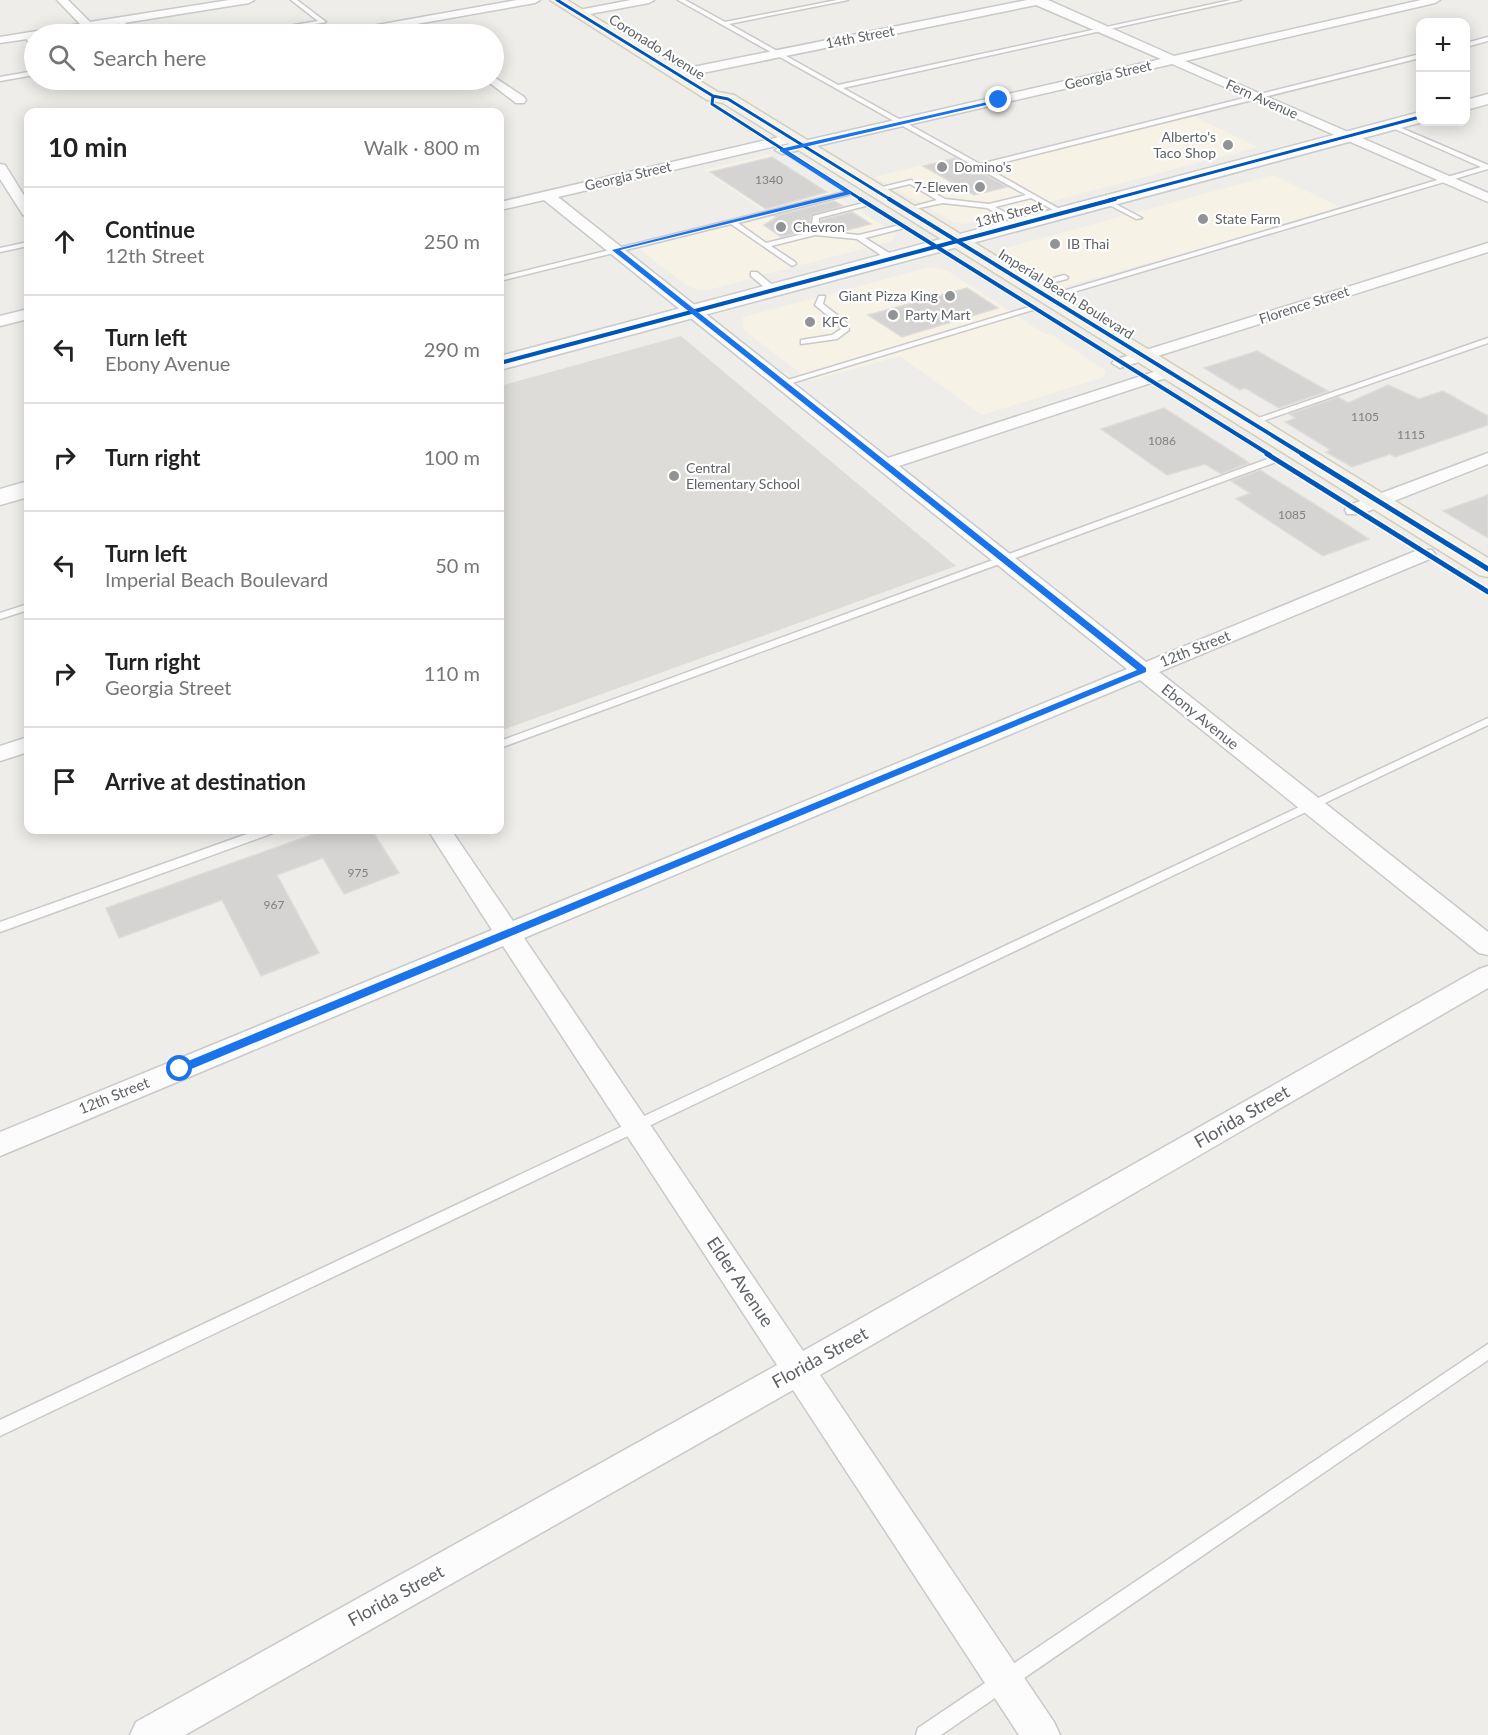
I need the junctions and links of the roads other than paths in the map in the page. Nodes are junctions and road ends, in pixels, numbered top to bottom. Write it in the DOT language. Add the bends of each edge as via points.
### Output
graph roads {
  1 [pos="62,0"];
  2 [pos="249,0"];
  3 [pos="294,0"];
  4 [pos="535,0"];
  5 [pos="557,0"];
  6 [pos="649,0"];
  7 [pos="681,0"];
  8 [pos="845,0"];
  9 [pos="1039,0"];
  10 [pos="1238,0"];
  11 [pos="1435,0"];
  12 [pos="579,13"];
  13 [pos="120,21"];
  14 [pos="415,22"];
  15 [pos="86,24"];
  16 [pos="101,24"];
  17 [pos="123,24"];
  18 [pos="311,24"];
  19 [pos="403,24"];
  20 [pos="418,24"];
  21 [pos="723,24"];
  22 [pos="1103,30"];
  23 [pos="24,36"];
  24 [pos="1488,39"];
  25 [pos="0,40"];
  26 [pos="1470,44"];
  27 [pos="777,54"];
  28 [pos="1416,57"];
  29 [pos="1173,60"];
  30 [pos="678,74"];
  31 [pos="24,75"];
  32 [pos="0,79"];
  33 [pos="838,87"];
  34 [pos="504,89"];
  35 [pos="712,96"];
  36 [pos="1256,96"];
  37 [pos="1488,99"];
  38 [pos="520,100"];
  39 [pos="1470,104"];
  40 [pos="1416,118"];
  41 [pos="901,123"];
  42 [pos="1390,125"];
  43 [pos="1348,136"];
  44 [pos="787,144"];
  45 [pos="979,166"];
  46 [pos="1488,167"];
  47 [pos="0,168"];
  48 [pos="1446,180"];
  49 [pos="5,186"];
  50 [pos="849,193"];
  51 [pos="547,195"];
  52 [pos="1032,196"];
  53 [pos="871,197"];
  54 [pos="1488,198"];
  55 [pos="943,201"];
  56 [pos="1106,201"];
  57 [pos="504,205"];
  58 [pos="989,206"];
  59 [pos="24,207"];
  60 [pos="1061,212"];
  61 [pos="904,218"];
  62 [pos="1138,218"];
  63 [pos="731,221"];
  64 [pos="1019,224"];
  65 [pos="815,233"];
  66 [pos="859,237"];
  67 [pos="956,240"];
  68 [pos="24,245"];
  69 [pos="765,245"];
  70 [pos="933,246"];
  71 [pos="1488,247"];
  72 [pos="0,250"];
  73 [pos="615,250"];
  74 [pos="891,258"];
  75 [pos="792,264"];
  76 [pos="753,274"];
  77 [pos="1064,277"];
  78 [pos="504,278"];
  79 [pos="773,290"];
  80 [pos="1036,297"];
  81 [pos="822,298"];
  82 [pos="693,311"];
  83 [pos="24,315"];
  84 [pos="0,321"];
  85 [pos="1488,340"];
  86 [pos="804,342"];
  87 [pos="504,362"];
  88 [pos="1153,369"];
  89 [pos="782,383"];
  90 [pos="1251,422"];
  91 [pos="1488,458"];
  92 [pos="1273,460"];
  93 [pos="885,465"];
  94 [pos="24,490"];
  95 [pos="0,497"];
  96 [pos="1366,505"];
  97 [pos="1425,554"];
  98 [pos="1004,560"];
  99 [pos="1488,569"];
  100 [pos="1488,592"];
  101 [pos="24,608"];
  102 [pos="0,616"];
  103 [pos="1143,670"];
  104 [pos="1488,721"];
  105 [pos="504,744"];
  106 [pos="24,745"];
  107 [pos="0,754"];
  108 [pos="1311,805"];
  109 [pos="258,834"];
  110 [pos="442,834"];
  111 [pos="0,927"];
  112 [pos="508,933"];
  113 [pos="1488,946"];
  114 [pos="1488,976"];
  115 [pos="635,1125"];
  116 [pos="0,1144"];
  117 [pos="1488,1351"];
  118 [pos="798,1370"];
  119 [pos="0,1428"];
  120 [pos="1005,1680"];
  121 [pos="149,1735"];
  122 [pos="925,1735"];
  123 [pos="1041,1735"];
  1 -- 15 [label="street"];
  2 -- 13 [label="street"];
  3 -- 18 [label="lane" via="323,22"];
  4 -- 14 [label="street"];
  5 -- 12 [label="main road, Coronado Avenue"];
  6 -- 12 [label="street"];
  7 -- 21 [label="lane"];
  8 -- 21 [label="lane"];
  9 -- 22 [label="street, Fern Avenue"];
  9 -- 27 [label="street, 14th Street"];
  10 -- 22 [label="lane"];
  11 -- 29 [label="street, Georgia Street"];
  12 -- 30 [label="main road, Coronado Avenue"];
  13 -- 16 [label="street"];
  13 -- 17 [label="lane"];
  14 -- 19 [label="street"];
  14 -- 20 [label="street"];
  21 -- 27 [label="lane"];
  22 -- 29 [label="street, Fern Avenue"];
  22 -- 33 [label="lane"];
  23 -- 25 [label="street"];
  24 -- 26 [label="lane"];
  27 -- 30 [label="street, 14th Street"];
  27 -- 33 [label="lane"];
  28 -- 36 [label="lane"];
  29 -- 36 [label="street, Fern Avenue"];
  29 -- 41 [label="street, Georgia Street"];
  30 -- 35 [label="main road, Coronado Avenue"];
  31 -- 32 [label="lane"];
  33 -- 41 [label="lane"];
  34 -- 38 [label="street"];
  35 -- 44 [label="main road, Imperial Beach Boulevard" via="728,99"];
  36 -- 43 [label="street, Fern Avenue"];
  36 -- 45 [label="lane"];
  37 -- 39 [label="main road"];
  40 -- 42 [label="main road, 13th Street"];
  41 -- 44 [label="street, Georgia Street"];
  41 -- 45 [label="lane"];
  42 -- 43 [label="main road, 13th Street"];
  42 -- 46 [label="lane"];
  43 -- 48 [label="street, Fern Avenue"];
  43 -- 56 [label="main road, 13th Street"];
  44 -- 50 [label="main road, Imperial Beach Boulevard"];
  44 -- 51 [label="street, Georgia Street"];
  44 -- 53 [label="main road, Imperial Beach Boulevard"];
  45 -- 52 [label="lane"];
  46 -- 48 [label="lane"];
  47 -- 49 [label="street"];
  48 -- 54 [label="street, Fern Avenue"];
  48 -- 80 [label="lane"];
  49 -- 59 [label="street"];
  50 -- 53 [label="main road, Imperial Beach Boulevard"];
  50 -- 63 [label="lane"];
  51 -- 57 [label="street, Georgia Street"];
  51 -- 73 [label="street, Ebony Avenue"];
  52 -- 58 [label="lane"];
  52 -- 60 [label="lane"];
  53 -- 55 [label="lane" via="911,182"];
  53 -- 61 [label="main road, Imperial Beach Boulevard"];
  53 -- 65 [label="lane" via="815,217"];
  55 -- 58 [label="lane"];
  55 -- 61 [label="lane"];
  56 -- 60 [label="main road, 13th Street"];
  56 -- 62 [label="lane"];
  58 -- 64 [label="lane"];
  60 -- 64 [label="main road, 13th Street"];
  61 -- 66 [label="lane"];
  61 -- 67 [label="main road, Imperial Beach Boulevard"];
  61 -- 70 [label="main road, Imperial Beach Boulevard"];
  63 -- 69 [label="lane"];
  63 -- 73 [label="lane"];
  64 -- 67 [label="main road, 13th Street"];
  65 -- 66 [label="lane"];
  65 -- 69 [label="lane"];
  66 -- 74 [label="lane"];
  67 -- 70 [label="main road, 13th Street"];
  67 -- 80 [label="main road, Imperial Beach Boulevard"];
  68 -- 72 [label="lane"];
  69 -- 75 [label="lane"];
  70 -- 74 [label="main road, 13th Street"];
  70 -- 80 [label="main road, Imperial Beach Boulevard"];
  71 -- 88 [label="street, Florence Street"];
  73 -- 78 [label="lane"];
  73 -- 82 [label="street, Ebony Avenue"];
  74 -- 79 [label="main road, 13th Street"];
  76 -- 79 [label="lane"];
  77 -- 80 [label="lane"];
  79 -- 82 [label="main road, 13th Street"];
  80 -- 88 [label="main road, Imperial Beach Boulevard"];
  80 -- 88 [label="main road, Imperial Beach Boulevard" via="1120,363"];
  80 -- 89 [label="lane"];
  81 -- 86 [label="lane" via="819,305 845,330 834,337"];
  82 -- 87 [label="main road, 13th Street"];
  82 -- 89 [label="street, Ebony Avenue"];
  83 -- 84 [label="street"];
  85 -- 90 [label="lane"];
  88 -- 90 [label="main road, Imperial Beach Boulevard"];
  88 -- 92 [label="main road, Imperial Beach Boulevard"];
  88 -- 93 [label="street, Florence Street"];
  89 -- 93 [label="street, Ebony Avenue"];
  90 -- 96 [label="main road, Imperial Beach Boulevard"];
  91 -- 96 [label="street"];
  92 -- 96 [label="main road, Imperial Beach Boulevard"];
  92 -- 98 [label="lane"];
  93 -- 98 [label="street, Ebony Avenue"];
  94 -- 95 [label="main road"];
  96 -- 97 [label="main road, Imperial Beach Boulevard"];
  96 -- 99 [label="main road, Imperial Beach Boulevard"];
  97 -- 100 [label="main road, Imperial Beach Boulevard"];
  97 -- 103 [label="street, 12th Street"];
  98 -- 103 [label="street, Ebony Avenue"];
  98 -- 105 [label="lane"];
  101 -- 102 [label="lane"];
  103 -- 108 [label="street, Ebony Avenue"];
  103 -- 112 [label="street, 12th Street"];
  104 -- 108 [label="lane"];
  106 -- 107 [label="street"];
  108 -- 113 [label="street, Ebony Avenue"];
  108 -- 115 [label="lane"];
  109 -- 111 [label="lane"];
  110 -- 112 [label="street, Elder Avenue"];
  112 -- 115 [label="street, Elder Avenue"];
  112 -- 116 [label="street, 12th Street"];
  114 -- 118 [label="street, Florida Street"];
  115 -- 118 [label="street, Elder Avenue"];
  115 -- 119 [label="lane"];
  117 -- 120 [label="lane"];
  118 -- 120 [label="street, Elder Avenue"];
  118 -- 121 [label="street, Florida Street"];
  120 -- 122 [label="lane"];
  120 -- 123 [label="street, Elder Avenue"];
}
